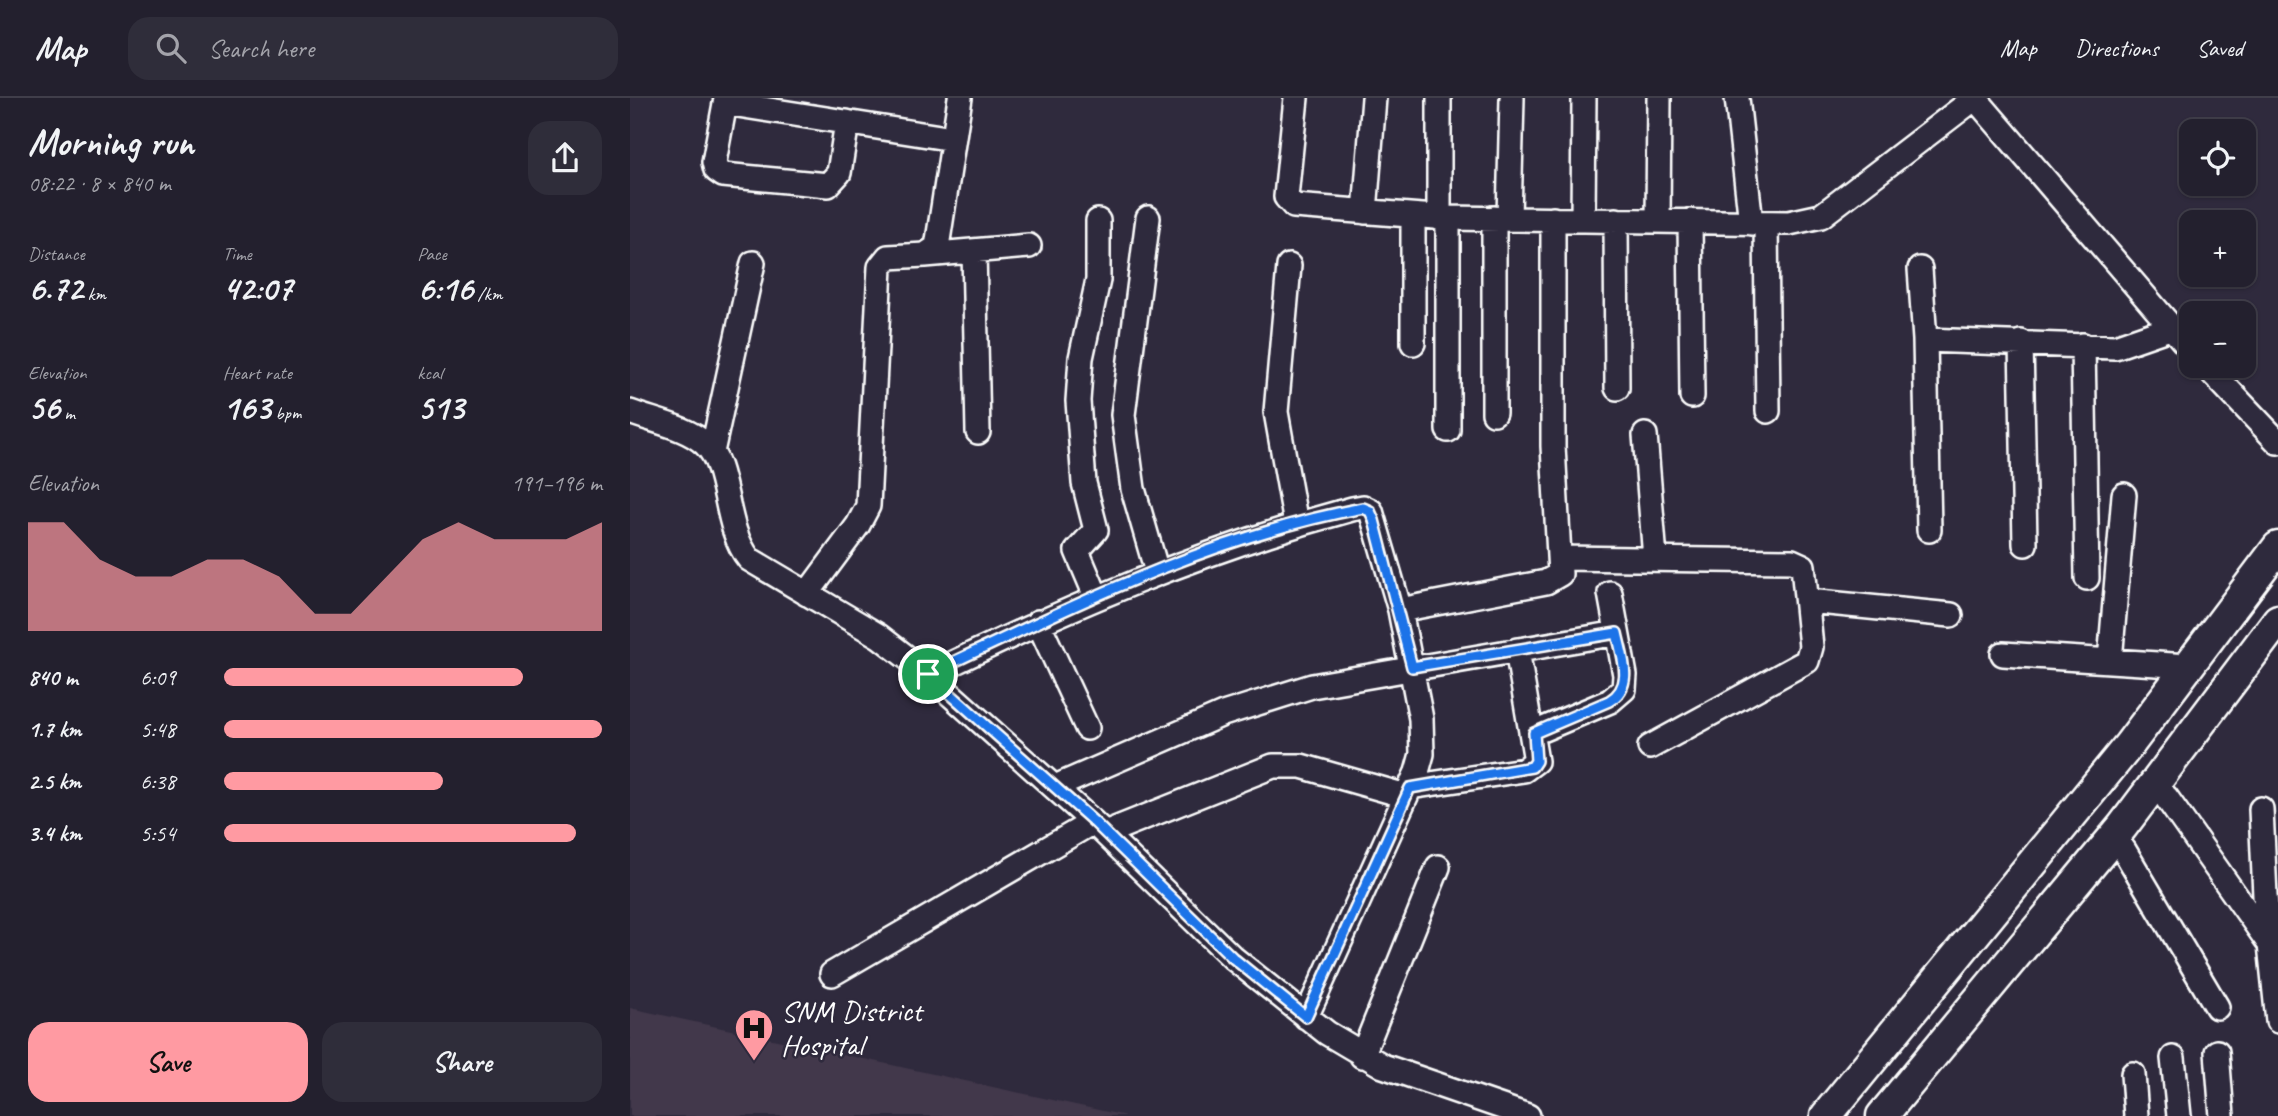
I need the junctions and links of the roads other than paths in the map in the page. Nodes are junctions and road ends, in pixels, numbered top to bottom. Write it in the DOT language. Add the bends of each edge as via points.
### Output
graph roads {
  1 [pos="960,98"];
  2 [pos="1296,98"];
  3 [pos="1374,98"];
  4 [pos="1438,98"];
  5 [pos="1512,98"];
  6 [pos="1584,98"];
  7 [pos="1660,98"];
  8 [pos="1737,98"];
  9 [pos="1975,98"];
  10 [pos="725,101"];
  11 [pos="847,122"];
  12 [pos="953,139"];
  13 [pos="1365,212"];
  14 [pos="1413,216"];
  15 [pos="1148,218"];
  16 [pos="1443,218"];
  17 [pos="1502,218"];
  18 [pos="1553,219"];
  19 [pos="1583,219"];
  20 [pos="1616,220"];
  21 [pos="1098,221"];
  22 [pos="1658,221"];
  23 [pos="1690,221"];
  24 [pos="1759,223"];
  25 [pos="1029,246"];
  26 [pos="974,251"];
  27 [pos="925,255"];
  28 [pos="753,263"];
  29 [pos="1289,266"];
  30 [pos="1920,269"];
  31 [pos="2170,328"];
  32 [pos="2179,337"];
  33 [pos="1925,340"];
  34 [pos="2021,342"];
  35 [pos="1413,343"];
  36 [pos="2083,345"];
  37 [pos="2217,378"];
  38 [pos="1617,388"];
  39 [pos="1692,396"];
  40 [pos="1768,411"];
  41 [pos="630,412"];
  42 [pos="1494,413"];
  43 [pos="1448,430"];
  44 [pos="978,432"];
  45 [pos="1646,435"];
  46 [pos="2278,442"];
  47 [pos="712,452"];
  48 [pos="2124,495"];
  49 [pos="1296,524"];
  50 [pos="1929,530"];
  51 [pos="2025,544"];
  52 [pos="2278,547"];
  53 [pos="1560,558"];
  54 [pos="1655,558"];
  55 [pos="1157,572"];
  56 [pos="2087,578"];
  57 [pos="2278,578"];
  58 [pos="1610,593"];
  59 [pos="807,594"];
  60 [pos="1096,596"];
  61 [pos="1808,601"];
  62 [pos="1400,610"];
  63 [pos="1951,615"];
  64 [pos="2278,620"];
  65 [pos="1038,622"];
  66 [pos="1617,633"];
  67 [pos="2278,647"];
  68 [pos="1517,650"];
  69 [pos="2003,654"];
  70 [pos="2110,661"];
  71 [pos="2188,666"];
  72 [pos="1412,667"];
  73 [pos="928,674"];
  74 [pos="1087,729"];
  75 [pos="1534,733"];
  76 [pos="1650,747"];
  77 [pos="1055,787"];
  78 [pos="1408,792"];
  79 [pos="2166,797"];
  80 [pos="2261,809"];
  81 [pos="1099,827"];
  82 [pos="2115,830"];
  83 [pos="1438,867"];
  84 [pos="2272,895"];
  85 [pos="2238,898"];
  86 [pos="2271,945"];
  87 [pos="832,974"];
  88 [pos="2217,1007"];
  89 [pos="1306,1017"];
  90 [pos="2278,1021"];
  91 [pos="2217,1052"];
  92 [pos="1362,1056"];
  93 [pos="2173,1058"];
  94 [pos="2133,1074"];
  95 [pos="1528,1116"];
  96 [pos="1826,1116"];
  97 [pos="1851,1116"];
  98 [pos="1882,1116"];
  99 [pos="1905,1116"];
  100 [pos="2136,1116"];
  101 [pos="2179,1116"];
  102 [pos="2222,1116"];
  1 -- 12 [label="street"];
  2 -- 13 [label="street" via="1286,197 1294,206"];
  3 -- 13 [label="street"];
  4 -- 16 [label="street"];
  5 -- 17 [label="street"];
  6 -- 19 [label="street"];
  7 -- 22 [label="street"];
  8 -- 24 [label="street"];
  9 -- 24 [label="street" via="1821,216 1800,223"];
  9 -- 31 [label="street"];
  10 -- 11 [label="street"];
  10 -- 11 [label="street" via="714,162 723,175 828,185 839,173"];
  11 -- 12 [label="street"];
  12 -- 27 [label="street" via="940,242"];
  13 -- 14 [label="street"];
  14 -- 16 [label="street"];
  14 -- 35 [label="street"];
  15 -- 55 [label="street" via="1123,415 1130,478"];
  16 -- 17 [label="street"];
  16 -- 43 [label="street"];
  17 -- 18 [label="street"];
  17 -- 42 [label="street"];
  18 -- 19 [label="street"];
  18 -- 53 [label="street" via="1553,446"];
  19 -- 20 [label="street"];
  20 -- 22 [label="street"];
  20 -- 38 [label="street"];
  21 -- 60 [label="street" via="1098,280 1081,358 1078,401 1084,484 1096,530 1077,551"];
  22 -- 23 [label="street"];
  23 -- 24 [label="street"];
  23 -- 39 [label="street"];
  24 -- 40 [label="street"];
  25 -- 26 [label="street"];
  26 -- 27 [label="street"];
  26 -- 44 [label="street"];
  27 -- 59 [label="street" via="888,257 880,267 868,506"];
  28 -- 47 [label="street"];
  29 -- 49 [label="street" via="1276,412"];
  30 -- 33 [label="street"];
  31 -- 32 [label="street"];
  31 -- 36 [label="street" via="2126,345"];
  33 -- 34 [label="street"];
  33 -- 50 [label="street"];
  34 -- 36 [label="street"];
  34 -- 51 [label="street"];
  36 -- 56 [label="street"];
  37 -- 46 [label="street"];
  41 -- 47 [label="street" via="694,437"];
  45 -- 54 [label="street"];
  47 -- 59 [label="street" via="739,547 749,559"];
  48 -- 70 [label="street"];
  49 -- 55 [label="street"];
  49 -- 62 [label="street" via="1363,508 1370,511"];
  52 -- 71 [label="main road"];
  53 -- 54 [label="street"];
  53 -- 62 [label="street" via="1560,574 1546,582"];
  54 -- 61 [label="street" via="1798,562 1806,572"];
  55 -- 60 [label="street"];
  57 -- 82 [label="main road"];
  58 -- 66 [label="street"];
  59 -- 73 [label="street" via="879,636"];
  60 -- 65 [label="street"];
  61 -- 63 [label="street"];
  61 -- 76 [label="street" via="1811,646 1807,661"];
  62 -- 72 [label="street"];
  64 -- 82 [label="main road"];
  65 -- 73 [label="street"];
  65 -- 74 [label="street"];
  66 -- 68 [label="street"];
  66 -- 75 [label="street" via="1624,689 1609,701"];
  67 -- 79 [label="main road"];
  68 -- 72 [label="street"];
  68 -- 75 [label="street"];
  69 -- 70 [label="street"];
  70 -- 71 [label="street"];
  71 -- 96 [label="main road" via="2050,845"];
  72 -- 77 [label="street" via="1264,700"];
  72 -- 78 [label="street" via="1423,738"];
  73 -- 77 [label="street"];
  75 -- 78 [label="street" via="1536,761 1532,767"];
  77 -- 81 [label="street"];
  78 -- 81 [label="street" via="1301,766 1273,766"];
  78 -- 89 [label="street"];
  79 -- 82 [label="main road"];
  79 -- 85 [label="street"];
  80 -- 84 [label="street"];
  81 -- 87 [label="street"];
  81 -- 89 [label="street" via="1233,958"];
  82 -- 88 [label="street"];
  82 -- 97 [label="main road"];
  82 -- 98 [label="main road"];
  82 -- 99 [label="main road"];
  83 -- 92 [label="street"];
  84 -- 85 [label="street"];
  84 -- 86 [label="street"];
  85 -- 86 [label="street"];
  86 -- 90 [label="street"];
  89 -- 92 [label="street"];
  91 -- 102 [label="street"];
  92 -- 95 [label="street"];
  93 -- 101 [label="street"];
  94 -- 100 [label="street"];
}
